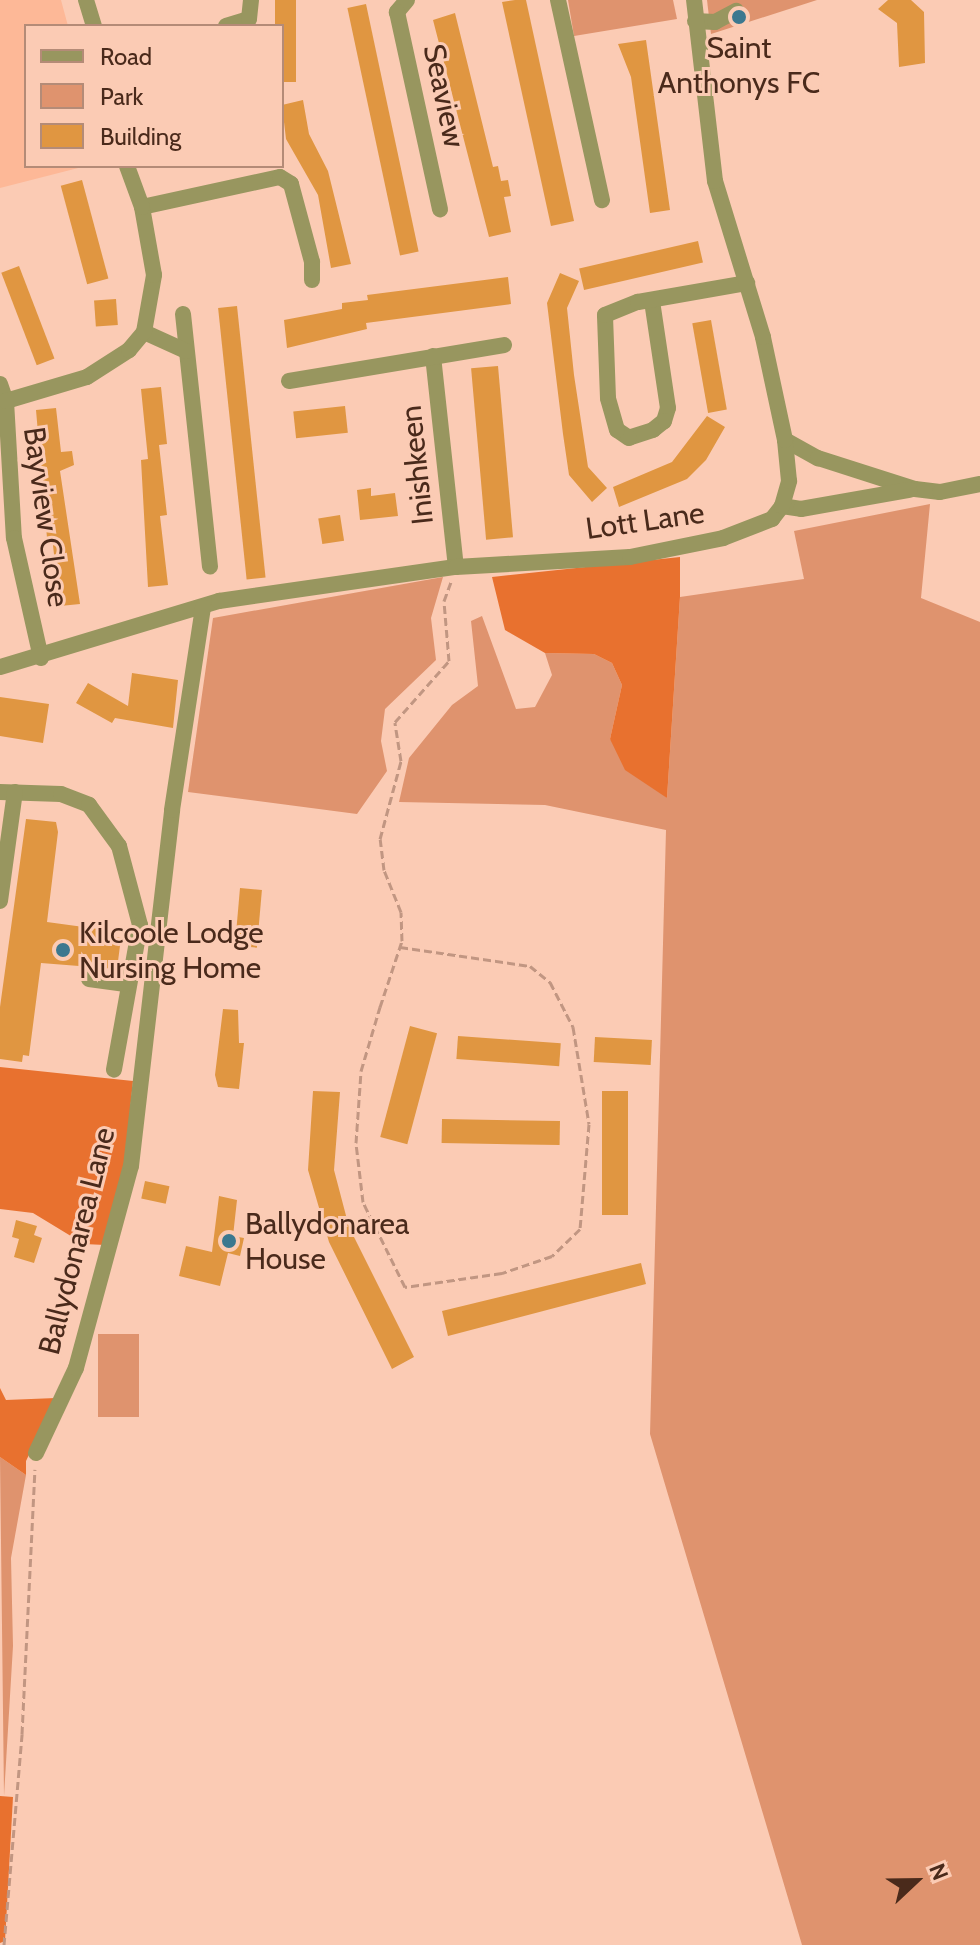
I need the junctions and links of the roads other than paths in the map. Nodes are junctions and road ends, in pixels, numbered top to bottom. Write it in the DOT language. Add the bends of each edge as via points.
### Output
graph roads {
  1 [pos="86,0"];
  2 [pos="251,0"];
  3 [pos="407,0"];
  4 [pos="558,0"];
  5 [pos="694,0"];
  6 [pos="736,11"];
  7 [pos="695,21"];
  8 [pos="250,23"];
  9 [pos="93,24"];
  10 [pos="128,168"];
  11 [pos="602,200"];
  12 [pos="142,207"];
  13 [pos="440,209"];
  14 [pos="312,280"];
  15 [pos="747,283"];
  16 [pos="652,301"];
  17 [pos="183,314"];
  18 [pos="144,332"];
  19 [pos="504,345"];
  20 [pos="186,351"];
  21 [pos="433,356"];
  22 [pos="289,381"];
  23 [pos="0,384"];
  24 [pos="6,401"];
  25 [pos="785,440"];
  26 [pos="980,484"];
  27 [pos="915,489"];
  28 [pos="782,506"];
  29 [pos="210,567"];
  30 [pos="456,567"];
  31 [pos="203,607"];
  32 [pos="41,658"];
  33 [pos="0,667"];
  34 [pos="7,792"];
  35 [pos="0,901"];
  36 [pos="89,979"];
  37 [pos="126,984"];
  38 [pos="114,1070"];
  39 [pos="36,1453"];
  1 -- 9 [label="street"];
  2 -- 8 [label="street"];
  3 -- 13 [label="street, Seaview" via="397,12"];
  4 -- 11 [label="street"];
  5 -- 7 [label="street"];
  6 -- 7 [label="street" via="715,22"];
  7 -- 15 [label="street" via="715,181"];
  10 -- 12 [label="street"];
  12 -- 14 [label="street" via="280,177 291,184"];
  12 -- 18 [label="street" via="154,275"];
  15 -- 16 [label="street"];
  15 -- 25 [label="street"];
  16 -- 16 [label="street" via="616,308 605,315 602,326 611,413 617,430 629,438 653,430 664,421 668,408"];
  17 -- 20 [label="street"];
  18 -- 20 [label="street"];
  18 -- 24 [label="street" via="129,350 87,377"];
  19 -- 21 [label="street"];
  20 -- 29 [label="street"];
  21 -- 22 [label="street"];
  21 -- 30 [label="street, Inishkeen"];
  23 -- 24 [label="street, Bayview Close"];
  24 -- 32 [label="street, Bayview Close" via="14,538"];
  25 -- 27 [label="street" via="818,458"];
  25 -- 28 [label="street" via="789,481"];
  26 -- 27 [label="street" via="940,492"];
  27 -- 28 [label="street" via="801,509"];
  28 -- 30 [label="street, Lott Lane" via="772,519 723,538 630,557"];
  30 -- 31 [label="street, Lott Lane"];
  31 -- 32 [label="street, Lott Lane"];
  31 -- 39 [label="street, Ballydonarea Lane" via="172,810 131,1166 76,1368"];
  32 -- 33 [label="street, Lott Lane"];
  34 -- 35 [label="street"];
  34 -- 37 [label="street" via="61,794 89,805 107,826 134,891 140,925"];
  36 -- 37 [label="street"];
  37 -- 38 [label="street"];
}
